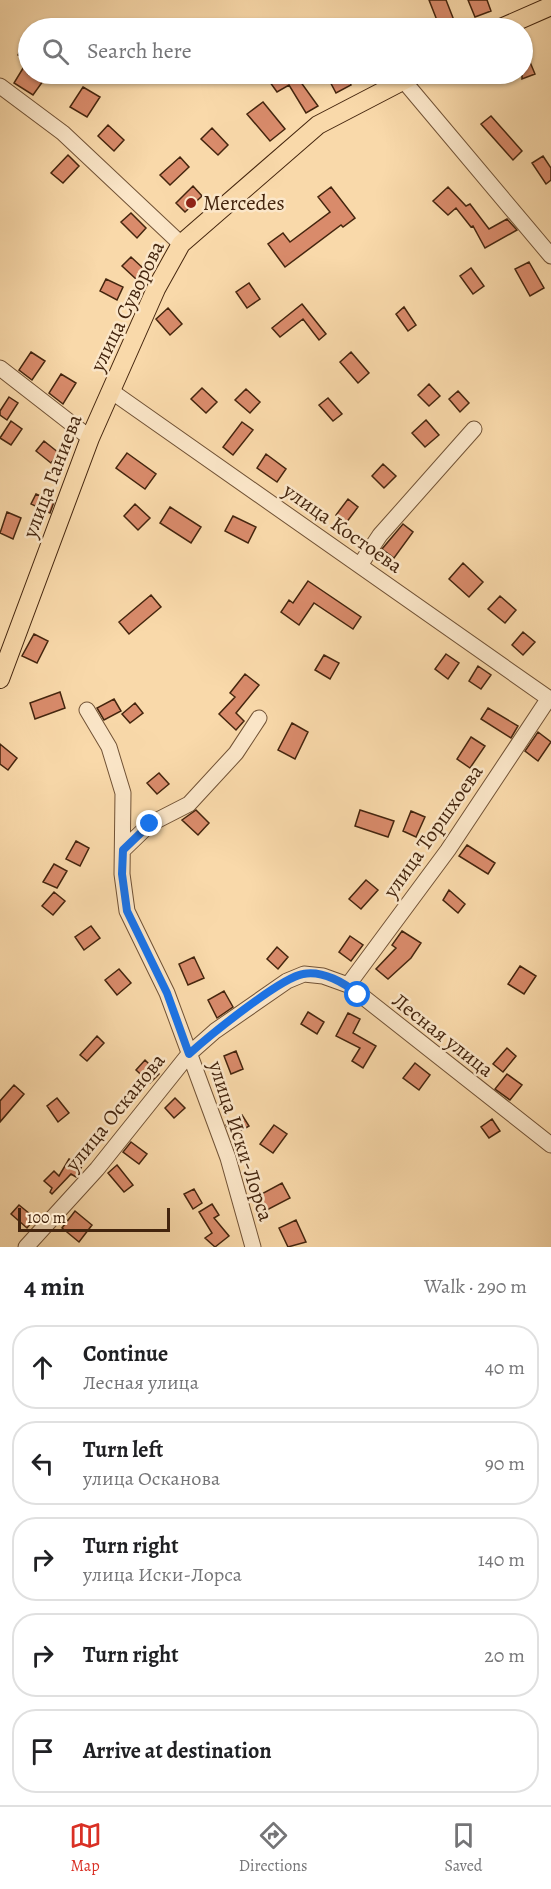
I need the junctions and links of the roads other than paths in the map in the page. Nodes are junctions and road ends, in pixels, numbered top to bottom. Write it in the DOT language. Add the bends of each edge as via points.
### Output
graph roads {
  1 [pos="551,6"];
  2 [pos="524,18"];
  3 [pos="396,84"];
  4 [pos="415,84"];
  5 [pos="0,86"];
  6 [pos="181,244"];
  7 [pos="551,256"];
  8 [pos="0,368"];
  9 [pos="111,391"];
  10 [pos="474,429"];
  11 [pos="90,438"];
  12 [pos="360,565"];
  13 [pos="0,679"];
  14 [pos="550,699"];
  15 [pos="87,710"];
  16 [pos="259,718"];
  17 [pos="123,850"];
  18 [pos="304,974"];
  19 [pos="348,985"];
  20 [pos="189,1054"];
  21 [pos="551,1145"];
  22 [pos="26,1247"];
  23 [pos="253,1247"];
  1 -- 2 [label="main road"];
  3 -- 6 [label="main road, улица Суворова" via="318,125"];
  4 -- 7 [label="street"];
  5 -- 6 [label="street" via="63,133"];
  6 -- 9 [label="main road, улица Суворова" via="156,289"];
  8 -- 11 [label="street"];
  9 -- 11 [label="main road, улица Ганиева"];
  9 -- 12 [label="street, улица Костоева"];
  10 -- 12 [label="street" via="380,535"];
  11 -- 13 [label="main road, улица Ганиева"];
  12 -- 14 [label="street, улица Костоева"];
  14 -- 19 [label="street, улица Торшхоева" via="448,850"];
  15 -- 17 [label="street, улица Иски-Лорса" via="110,747 123,793"];
  16 -- 17 [label="street" via="236,753 189,804 150,824"];
  17 -- 20 [label="street, улица Иски-Лорса" via="127,911 167,993"];
  18 -- 19 [label="street, Лесная улица"];
  18 -- 20 [label="street, улица Осканова" via="279,986"];
  19 -- 21 [label="street, Лесная улица"];
  20 -- 22 [label="street, улица Осканова" via="97,1169"];
  20 -- 23 [label="street, улица Иски-Лорса" via="228,1158"];
}
